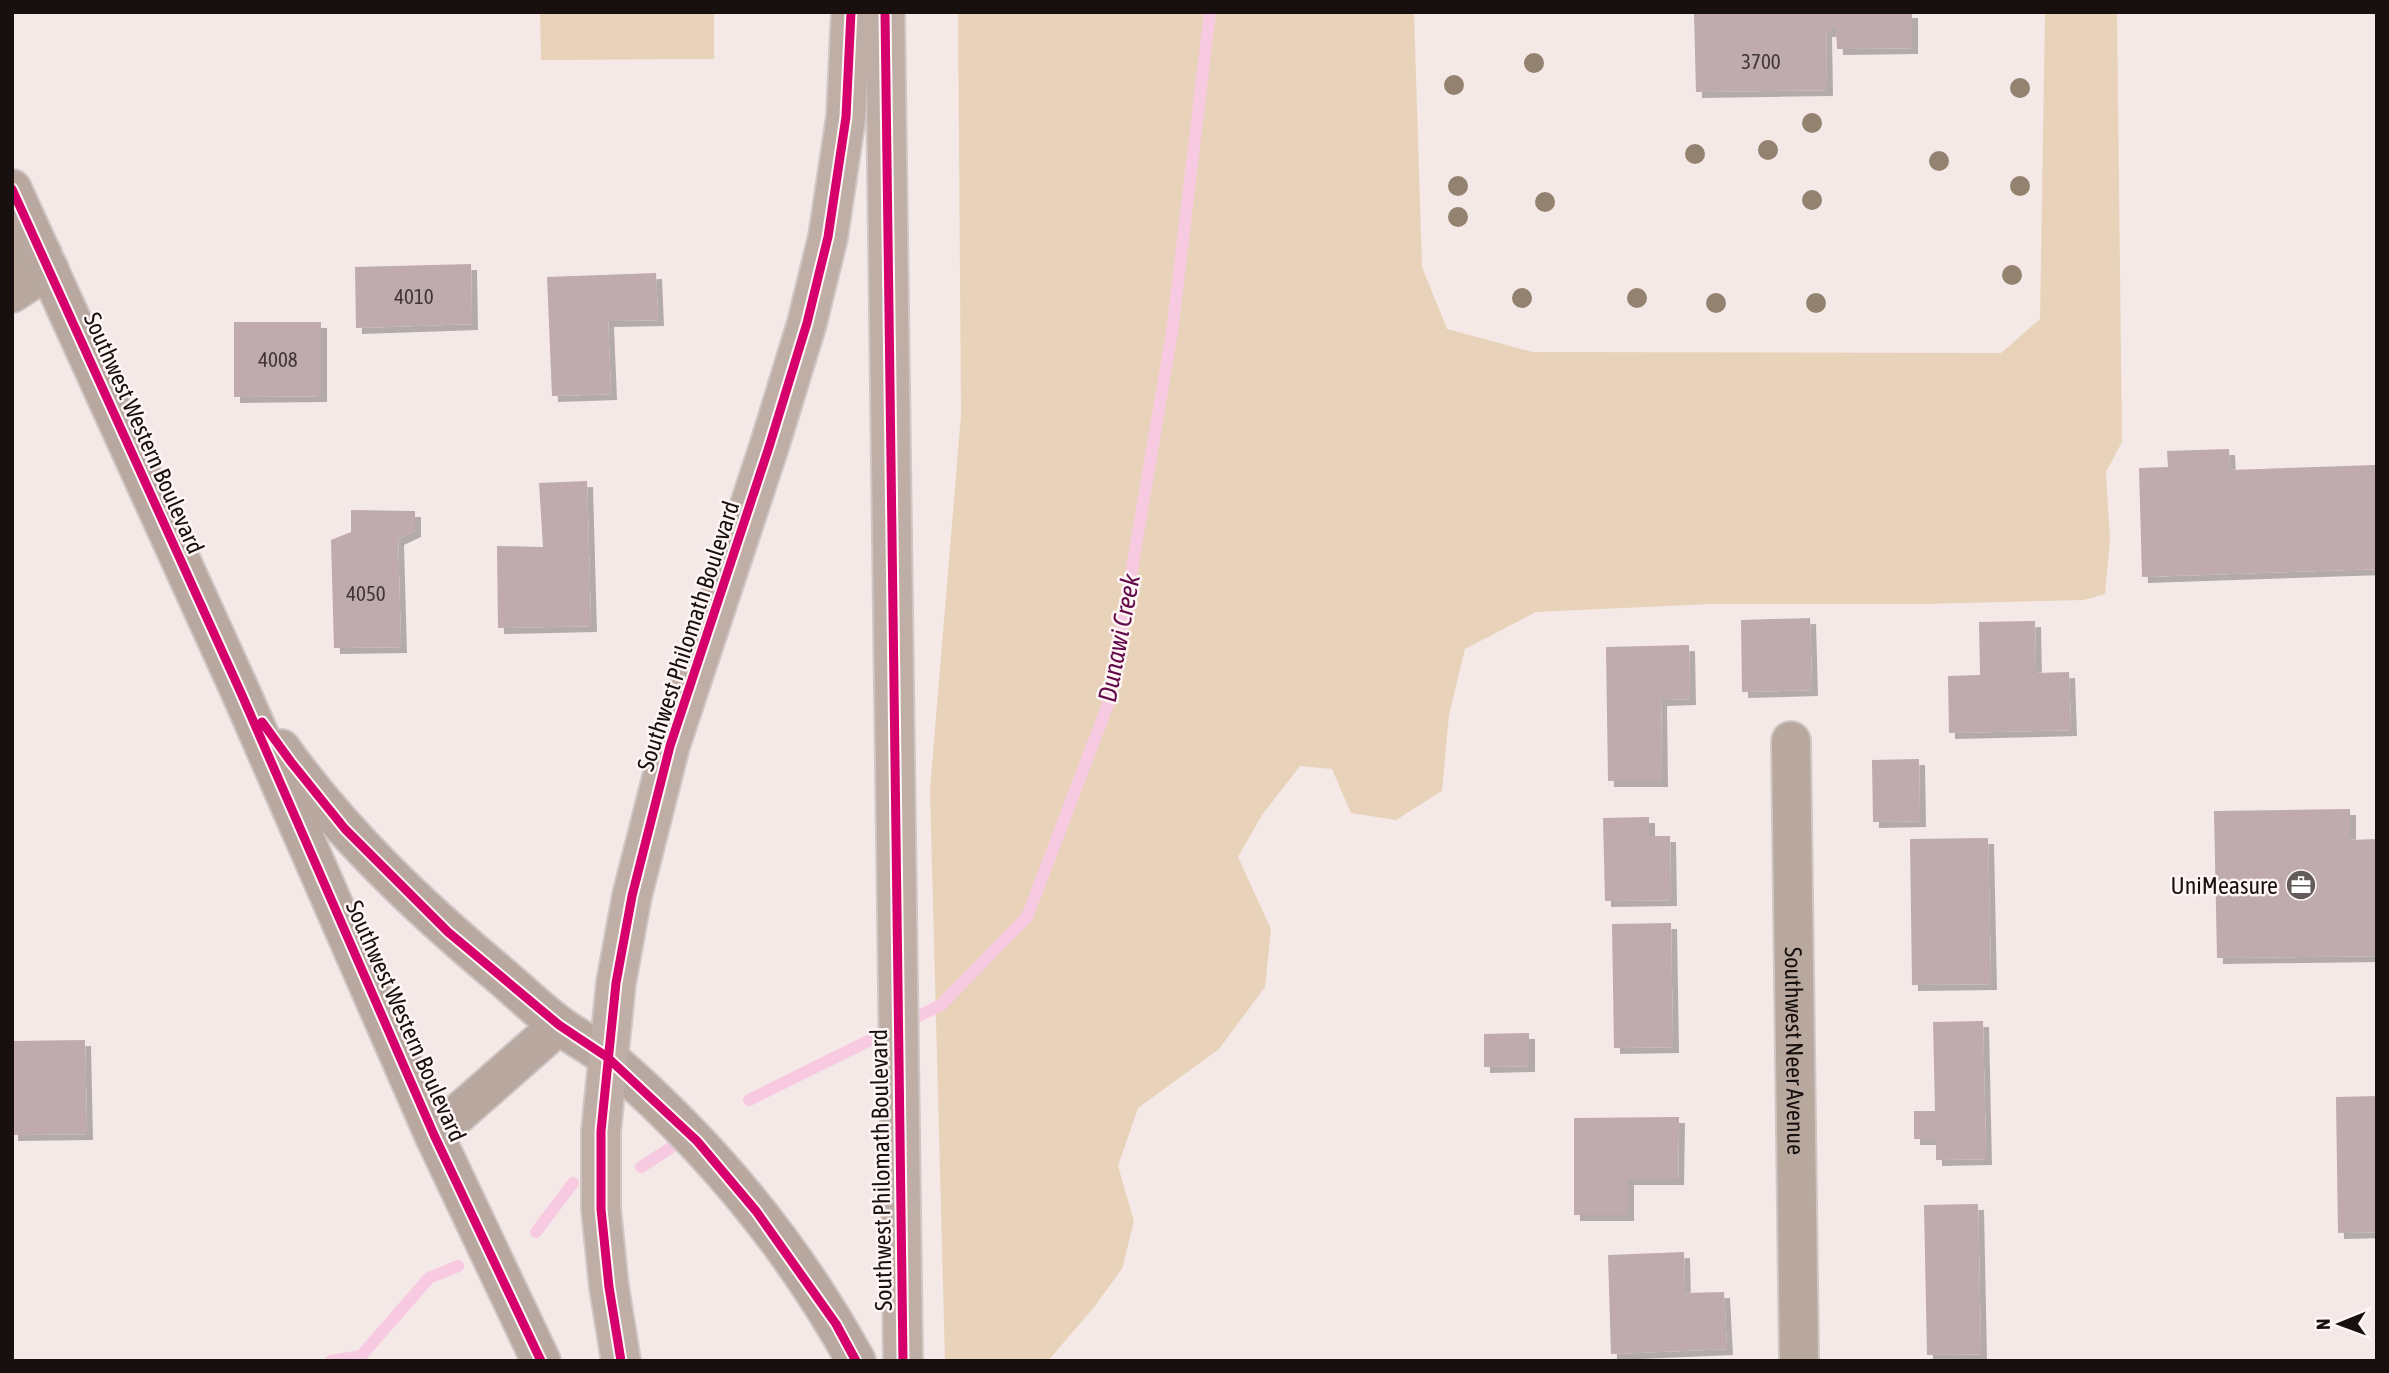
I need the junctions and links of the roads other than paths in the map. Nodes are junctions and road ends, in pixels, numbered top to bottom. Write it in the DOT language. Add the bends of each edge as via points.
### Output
graph roads {
  1 [pos="851,12"];
  2 [pos="885,12"];
  3 [pos="12,189"];
  4 [pos="34,259"];
  5 [pos="12,293"];
  6 [pos="242,693"];
  7 [pos="1791,741"];
  8 [pos="559,1025"];
  9 [pos="607,1057"];
  10 [pos="434,1135"];
  11 [pos="541,1361"];
  12 [pos="621,1361"];
  13 [pos="856,1361"];
  14 [pos="903,1361"];
  15 [pos="1800,1361"];
  1 -- 9 [label="highway, Southwest Philomath Boulevard" via="846,117 828,237 769,447 670,746 632,896"];
  2 -- 14 [label="highway, Southwest Philomath Boulevard"];
  3 -- 4 [label="main road, Southwest Western Boulevard"];
  4 -- 5 [label="street"];
  4 -- 6 [label="main road, Southwest Western Boulevard"];
  6 -- 8 [label="main road, Southwest Western Boulevard" via="345,829 448,932"];
  6 -- 10 [label="main road, Southwest Western Boulevard"];
  7 -- 15 [label="street, Southwest Neer Avenue"];
  8 -- 9 [label="main road, Southwest Western Boulevard"];
  8 -- 10 [label="main road"];
  9 -- 12 [label="highway, Southwest Philomath Boulevard" via="601,1209"];
  9 -- 13 [label="main road, Southwest Western Boulevard" via="697,1141 756,1210 836,1324"];
  10 -- 11 [label="main road, Southwest Western Boulevard"];
}
